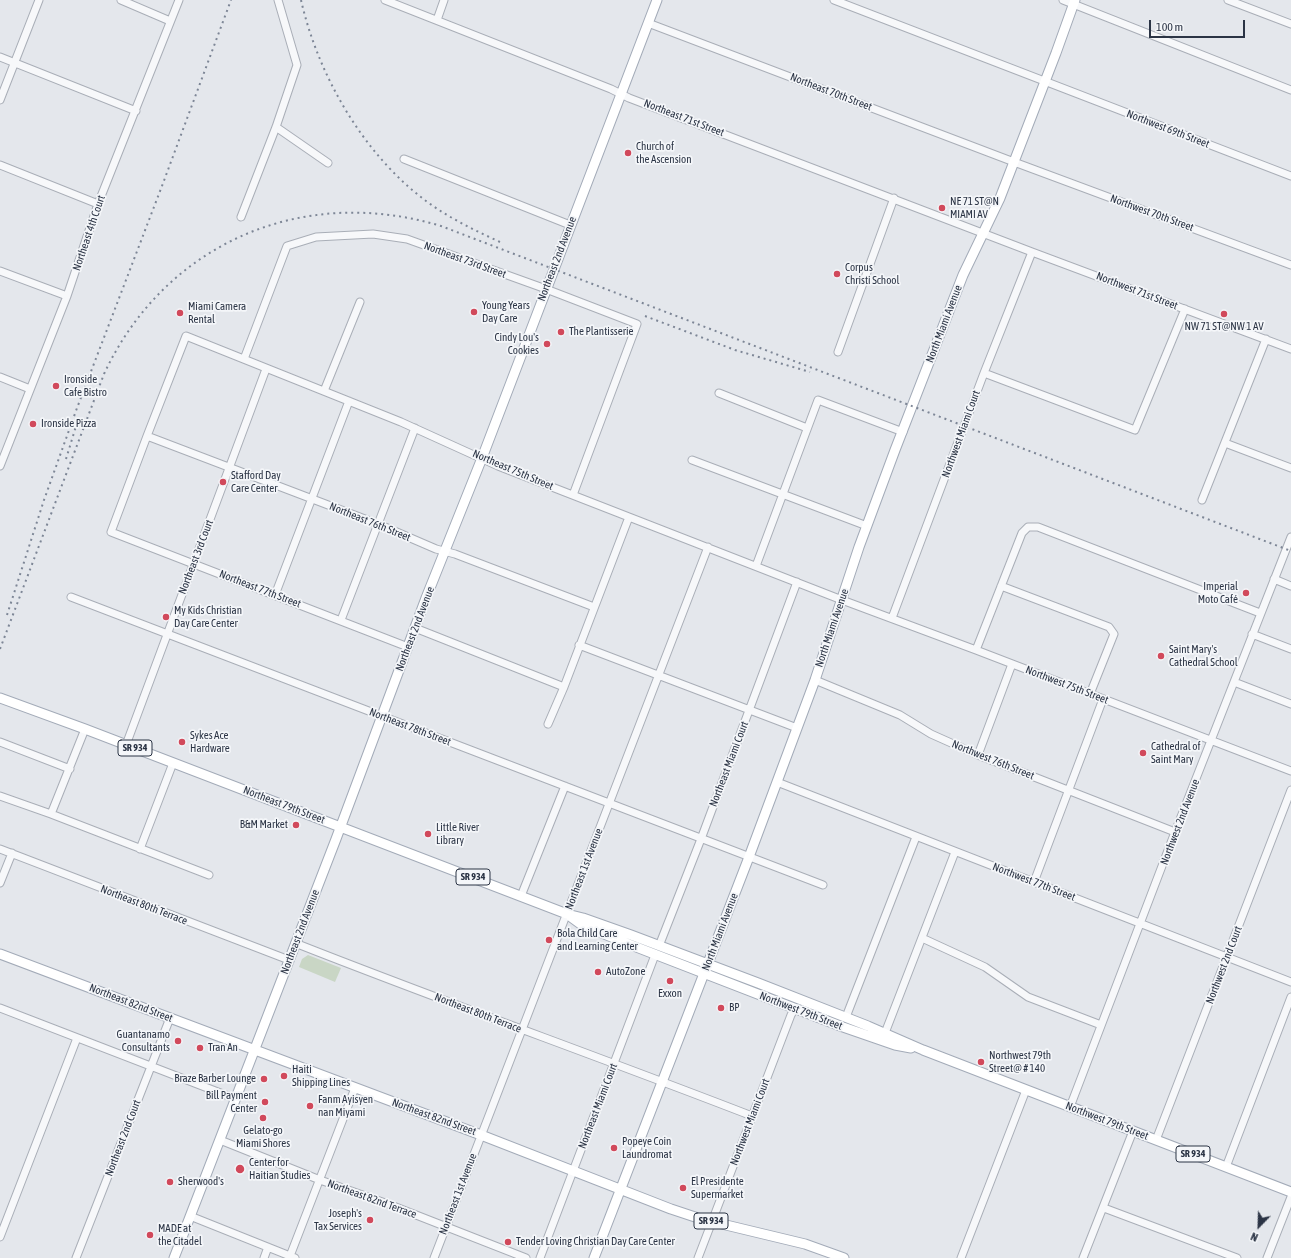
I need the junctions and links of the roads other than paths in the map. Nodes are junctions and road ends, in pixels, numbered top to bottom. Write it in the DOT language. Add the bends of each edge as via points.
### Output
graph roads {
  1 [pos="39,0"];
  2 [pos="121,0"];
  3 [pos="179,0"];
  4 [pos="278,0"];
  5 [pos="385,0"];
  6 [pos="444,0"];
  7 [pos="657,0"];
  8 [pos="834,0"];
  9 [pos="1063,0"];
  10 [pos="1228,0"];
  11 [pos="1074,2"];
  12 [pos="437,20"];
  13 [pos="170,21"];
  14 [pos="648,23"];
  15 [pos="1291,24"];
  16 [pos="0,57"];
  17 [pos="15,63"];
  18 [pos="1045,81"];
  19 [pos="1291,90"];
  20 [pos="620,94"];
  21 [pos="0,100"];
  22 [pos="136,111"];
  23 [pos="276,127"];
  24 [pos="404,159"];
  25 [pos="1014,162"];
  26 [pos="328,163"];
  27 [pos="0,165"];
  28 [pos="1291,176"];
  29 [pos="894,198"];
  30 [pos="98,204"];
  31 [pos="240,217"];
  32 [pos="570,225"];
  33 [pos="983,233"];
  34 [pos="1032,252"];
  35 [pos="1291,265"];
  36 [pos="0,270"];
  37 [pos="546,289"];
  38 [pos="67,296"];
  39 [pos="360,302"];
  40 [pos="1185,309"];
  41 [pos="1266,339"];
  42 [pos="1291,349"];
  43 [pos="838,352"];
  44 [pos="244,359"];
  45 [pos="266,369"];
  46 [pos="984,373"];
  47 [pos="0,377"];
  48 [pos="30,390"];
  49 [pos="324,391"];
  50 [pos="719,393"];
  51 [pos="349,401"];
  52 [pos="416,428"];
  53 [pos="808,428"];
  54 [pos="903,432"];
  55 [pos="147,436"];
  56 [pos="1225,443"];
  57 [pos="482,458"];
  58 [pos="692,460"];
  59 [pos="0,466"];
  60 [pos="229,467"];
  61 [pos="1291,468"];
  62 [pos="573,495"];
  63 [pos="783,495"];
  64 [pos="312,499"];
  65 [pos="1202,500"];
  66 [pos="629,517"];
  67 [pos="378,524"];
  68 [pos="867,526"];
  69 [pos="1291,537"];
  70 [pos="708,547"];
  71 [pos="445,551"];
  72 [pos="193,563"];
  73 [pos="756,566"];
  74 [pos="1274,579"];
  75 [pos="797,582"];
  76 [pos="1001,586"];
  77 [pos="1291,586"];
  78 [pos="275,595"];
  79 [pos="71,597"];
  80 [pos="842,600"];
  81 [pos="594,607"];
  82 [pos="1260,613"];
  83 [pos="892,618"];
  84 [pos="341,620"];
  85 [pos="415,628"];
  86 [pos="167,634"];
  87 [pos="1252,634"];
  88 [pos="580,645"];
  89 [pos="408,647"];
  90 [pos="1291,649"];
  91 [pos="976,650"];
  92 [pos="1012,664"];
  93 [pos="659,676"];
  94 [pos="814,680"];
  95 [pos="1234,682"];
  96 [pos="564,687"];
  97 [pos="1090,694"];
  98 [pos="0,698"];
  99 [pos="1103,699"];
  100 [pos="1291,704"];
  101 [pos="750,709"];
  102 [pos="382,716"];
  103 [pos="548,724"];
  104 [pos="797,728"];
  105 [pos="85,729"];
  106 [pos="1211,740"];
  107 [pos="0,742"];
  108 [pos="126,745"];
  109 [pos="978,755"];
  110 [pos="173,763"];
  111 [pos="70,769"];
  112 [pos="1291,771"];
  113 [pos="777,782"];
  114 [pos="565,786"];
  115 [pos="1291,790"];
  116 [pos="1069,791"];
  117 [pos="0,796"];
  118 [pos="610,803"];
  119 [pos="51,814"];
  120 [pos="340,826"];
  121 [pos="1175,832"];
  122 [pos="916,837"];
  123 [pos="701,839"];
  124 [pos="0,849"];
  125 [pos="140,849"];
  126 [pos="955,852"];
  127 [pos="12,853"];
  128 [pos="749,857"];
  129 [pos="209,875"];
  130 [pos="1034,882"];
  131 [pos="0,883"];
  132 [pos="823,885"];
  133 [pos="521,896"];
  134 [pos="567,914"];
  135 [pos="1141,923"];
  136 [pos="922,938"];
  137 [pos="295,943"];
  138 [pos="660,946"];
  139 [pos="0,954"];
  140 [pos="656,955"];
  141 [pos="1227,956"];
  142 [pos="288,960"];
  143 [pos="707,964"];
  144 [pos="704,973"];
  145 [pos="1291,982"];
  146 [pos="1291,997"];
  147 [pos="0,1008"];
  148 [pos="795,1008"];
  149 [pos="846,1017"];
  150 [pos="170,1018"];
  151 [pos="1101,1025"];
  152 [pos="522,1029"];
  153 [pos="885,1033"];
  154 [pos="77,1038"];
  155 [pos="254,1050"];
  156 [pos="922,1050"];
  157 [pos="614,1063"];
  158 [pos="151,1066"];
  159 [pos="662,1081"];
  160 [pos="355,1088"];
  161 [pos="1026,1090"];
  162 [pos="236,1099"];
  163 [pos="1070,1107"];
  164 [pos="752,1116"];
  165 [pos="1133,1131"];
  166 [pos="481,1135"];
  167 [pos="220,1140"];
  168 [pos="1156,1140"];
  169 [pos="1226,1167"];
  170 [pos="573,1171"];
  171 [pos="320,1180"];
  172 [pos="620,1190"];
  173 [pos="1291,1192"];
  174 [pos="1291,1197"];
  175 [pos="1104,1208"];
  176 [pos="190,1216"];
  177 [pos="712,1221"];
  178 [pos="446,1227"];
  179 [pos="0,1236"];
  180 [pos="268,1247"];
  181 [pos="293,1257"];
  182 [pos="76,1258"];
  183 [pos="174,1258"];
  184 [pos="264,1258"];
  185 [pos="434,1258"];
  186 [pos="526,1258"];
  187 [pos="540,1258"];
  188 [pos="594,1258"];
  189 [pos="698,1258"];
  190 [pos="844,1258"];
  191 [pos="961,1258"];
  192 [pos="1083,1258"];
  193 [pos="1237,1258"];
  194 [pos="1267,1258"];
  1 -- 17 [label="street"];
  2 -- 13 [label="street"];
  3 -- 13 [label="street, Northeast 4th Court"];
  4 -- 23 [label="street" via="297,65"];
  5 -- 12 [label="street, Northeast 71st Street"];
  6 -- 12 [label="street"];
  7 -- 14 [label="main road, Northeast 2nd Avenue"];
  8 -- 18 [label="street, Northwest 69th Street"];
  9 -- 11 [label="street"];
  10 -- 15 [label="street"];
  11 -- 18 [label="main road, North Miami Avenue"];
  11 -- 19 [label="street"];
  12 -- 20 [label="street, Northeast 71st Street"];
  13 -- 22 [label="street, Northeast 4th Court"];
  14 -- 20 [label="main road, Northeast 2nd Avenue"];
  14 -- 25 [label="street, Northeast 70th Street"];
  16 -- 17 [label="street"];
  17 -- 21 [label="street"];
  17 -- 22 [label="street"];
  18 -- 25 [label="main road, North Miami Avenue"];
  18 -- 28 [label="street, Northwest 69th Street"];
  20 -- 29 [label="street, Northeast 71st Street"];
  20 -- 32 [label="main road, Northeast 2nd Avenue"];
  22 -- 30 [label="street, Northeast 4th Court"];
  23 -- 26 [label="street"];
  23 -- 31 [label="street"];
  24 -- 32 [label="street"];
  25 -- 33 [label="main road, North Miami Avenue"];
  25 -- 35 [label="street, Northwest 70th Street"];
  27 -- 30 [label="street"];
  29 -- 33 [label="street, Northeast 71st Street"];
  29 -- 43 [label="street"];
  30 -- 38 [label="street, Northeast 4th Court"];
  32 -- 37 [label="main road, Northeast 2nd Avenue"];
  33 -- 34 [label="street, Northwest 71st Street"];
  33 -- 54 [label="main road, North Miami Avenue" via="963,275"];
  34 -- 40 [label="street, Northwest 71st Street"];
  34 -- 46 [label="street, Northwest Miami Court"];
  36 -- 38 [label="street"];
  37 -- 44 [label="street, Northeast 73rd Street" via="407,239 373,234 316,237 287,246"];
  37 -- 57 [label="main road, Northeast 2nd Avenue"];
  37 -- 62 [label="street, Northeast 73rd Street" via="636,324"];
  38 -- 48 [label="street, Northeast 4th Court"];
  39 -- 49 [label="street"];
  40 -- 41 [label="street, Northwest 71st Street"];
  40 -- 46 [label="street" via="1135,430"];
  41 -- 42 [label="street, Northwest 71st Street"];
  41 -- 56 [label="street"];
  44 -- 45 [label="street, Northeast 75th Street"];
  44 -- 55 [label="street, Northeast 75th Street" via="186,336"];
  45 -- 49 [label="street, Northeast 75th Street"];
  45 -- 60 [label="street, Northeast 3rd Court"];
  46 -- 83 [label="street, Northwest Miami Court"];
  47 -- 48 [label="street"];
  48 -- 59 [label="street, Northeast 4th Court"];
  49 -- 51 [label="street, Northeast 75th Street"];
  50 -- 53 [label="street"];
  51 -- 52 [label="street, Northeast 75th Street"];
  51 -- 64 [label="street"];
  52 -- 57 [label="street, Northeast 75th Street"];
  52 -- 67 [label="street"];
  53 -- 54 [label="street" via="818,400"];
  53 -- 63 [label="street"];
  54 -- 68 [label="main road, North Miami Avenue"];
  55 -- 60 [label="street, Northeast 76th Street"];
  55 -- 72 [label="street, Northeast 77th Street" via="111,532"];
  56 -- 61 [label="street"];
  56 -- 65 [label="street"];
  57 -- 62 [label="street, Northeast 75th Street"];
  57 -- 71 [label="main road, Northeast 2nd Avenue"];
  58 -- 63 [label="street"];
  60 -- 64 [label="street, Northeast 76th Street"];
  60 -- 72 [label="street, Northeast 3rd Court"];
  62 -- 66 [label="street, Northeast 75th Street"];
  63 -- 68 [label="street"];
  63 -- 73 [label="street"];
  64 -- 67 [label="street, Northeast 76th Street"];
  64 -- 78 [label="street"];
  66 -- 70 [label="street, Northeast 75th Street"];
  66 -- 81 [label="street"];
  67 -- 71 [label="street, Northeast 76th Street"];
  67 -- 84 [label="street"];
  68 -- 80 [label="main road, North Miami Avenue"];
  69 -- 74 [label="street, Northwest 2nd Avenue"];
  70 -- 73 [label="street, Northeast 75th Street"];
  70 -- 93 [label="street, Northeast 1st Avenue"];
  71 -- 81 [label="street, Northeast 76th Street"];
  71 -- 85 [label="main road, Northeast 2nd Avenue"];
  72 -- 78 [label="street, Northeast 77th Street"];
  72 -- 86 [label="street, Northeast 3rd Court"];
  73 -- 75 [label="street, Northeast 75th Street"];
  74 -- 77 [label="street"];
  74 -- 82 [label="street, Northwest 2nd Avenue"];
  75 -- 80 [label="street, Northeast 75th Street"];
  75 -- 101 [label="street, Northeast Miami Court"];
  76 -- 82 [label="street" via="1022,533 1028,527 1038,527"];
  76 -- 91 [label="street"];
  76 -- 97 [label="street" via="1109,627 1114,634"];
  78 -- 84 [label="street, Northeast 77th Street"];
  79 -- 86 [label="street, Northeast 78th Street"];
  80 -- 83 [label="street, Northwest 75th Street"];
  80 -- 94 [label="main road, North Miami Avenue"];
  81 -- 88 [label="street"];
  82 -- 87 [label="street, Northwest 2nd Avenue"];
  83 -- 91 [label="street, Northwest 75th Street"];
  84 -- 89 [label="street, Northeast 77th Street"];
  85 -- 89 [label="main road, Northeast 2nd Avenue"];
  85 -- 96 [label="street"];
  86 -- 102 [label="street, Northeast 78th Street"];
  86 -- 108 [label="street, Northeast 3rd Court"];
  87 -- 90 [label="street"];
  87 -- 95 [label="street, Northwest 2nd Avenue"];
  88 -- 93 [label="street"];
  88 -- 96 [label="street"];
  89 -- 102 [label="main road, Northeast 2nd Avenue"];
  91 -- 92 [label="street, Northwest 75th Street"];
  92 -- 97 [label="street, Northwest 75th Street"];
  92 -- 109 [label="street"];
  93 -- 101 [label="street"];
  93 -- 118 [label="street, Northeast 1st Avenue"];
  94 -- 104 [label="main road, North Miami Avenue"];
  94 -- 109 [label="street, Northwest 76th Street" via="900,715 931,734"];
  95 -- 100 [label="street"];
  95 -- 106 [label="street, Northwest 2nd Avenue"];
  96 -- 103 [label="street"];
  97 -- 99 [label="street, Northwest 75th Street"];
  98 -- 105 [label="main road, Northeast 79th Street / SR 934"];
  99 -- 106 [label="street, Northwest 75th Street"];
  99 -- 116 [label="street"];
  101 -- 104 [label="street"];
  101 -- 123 [label="street, Northeast Miami Court"];
  102 -- 114 [label="street, Northeast 78th Street"];
  102 -- 120 [label="main road, Northeast 2nd Avenue"];
  104 -- 113 [label="main road, North Miami Avenue"];
  105 -- 108 [label="main road, Northeast 79th Street / SR 934"];
  105 -- 111 [label="street"];
  106 -- 112 [label="street, Northwest 75th Street"];
  106 -- 121 [label="street, Northwest 2nd Avenue"];
  107 -- 111 [label="street"];
  108 -- 110 [label="main road, Northeast 79th Street / SR 934"];
  109 -- 116 [label="street, Northwest 76th Street"];
  110 -- 120 [label="main road, Northeast 79th Street / SR 934"];
  110 -- 125 [label="street"];
  111 -- 119 [label="street"];
  113 -- 122 [label="street, Northwest 77th Street"];
  113 -- 128 [label="main road, North Miami Avenue"];
  114 -- 118 [label="street, Northeast 78th Street"];
  114 -- 133 [label="street"];
  115 -- 141 [label="street, Northwest 2nd Court"];
  116 -- 121 [label="street, Northwest 76th Street"];
  116 -- 130 [label="street"];
  117 -- 119 [label="street"];
  118 -- 123 [label="street, Northeast 78th Street"];
  118 -- 134 [label="street, Northeast 1st Avenue"];
  119 -- 125 [label="street"];
  120 -- 133 [label="main road, Northeast 79th Street / SR 934"];
  120 -- 137 [label="main road, Northeast 2nd Avenue"];
  121 -- 135 [label="street, Northwest 2nd Avenue"];
  122 -- 126 [label="street, Northwest 77th Street"];
  122 -- 149 [label="street"];
  123 -- 128 [label="street, Northeast 78th Street"];
  123 -- 138 [label="street, Northeast Miami Court"];
  124 -- 127 [label="street, Northeast 80th Terrace"];
  125 -- 129 [label="street"];
  126 -- 130 [label="street, Northwest 77th Street"];
  126 -- 136 [label="street"];
  127 -- 131 [label="street"];
  127 -- 142 [label="street, Northeast 80th Terrace"];
  128 -- 132 [label="street, Northeast 78th Street"];
  128 -- 143 [label="main road, North Miami Avenue"];
  130 -- 135 [label="street, Northwest 77th Street"];
  133 -- 134 [label="main road, Northeast 79th Street / SR 934"];
  134 -- 138 [label="main road, Northeast 79th Street / SR 934"];
  134 -- 140 [label="main road, Northeast 79th Street" via="582,925"];
  134 -- 152 [label="street, Northeast 1st Avenue"];
  135 -- 141 [label="street, Northwest 77th Street"];
  135 -- 151 [label="street, Northwest 2nd Avenue"];
  136 -- 151 [label="street" via="985,967 1028,997"];
  136 -- 153 [label="street"];
  137 -- 142 [label="main road, Northeast 2nd Avenue"];
  137 -- 152 [label="street, Northeast 80th Terrace"];
  138 -- 143 [label="main road, Northeast 79th Street / SR 934"];
  139 -- 150 [label="main road, Northeast 82nd Street / SR 934"];
  140 -- 144 [label="main road, Northeast 79th Street"];
  140 -- 157 [label="street, Northeast Miami Court"];
  141 -- 145 [label="street, Northwest 77th Street"];
  141 -- 168 [label="street, Northwest 2nd Court"];
  142 -- 155 [label="main road, Northeast 2nd Avenue"];
  143 -- 144 [label="main road, North Miami Avenue"];
  143 -- 149 [label="main road, Northwest 79th Street / SR 934"];
  144 -- 148 [label="main road, Northwest 79th Street"];
  144 -- 159 [label="main road, North Miami Avenue"];
  146 -- 169 [label="street"];
  147 -- 154 [label="street"];
  148 -- 149 [label="main road"];
  148 -- 156 [label="main road, Northwest 79th Street" via="894,1045"];
  148 -- 164 [label="street, Northwest Miami Court"];
  149 -- 153 [label="main road, Northwest 79th Street / SR 934"];
  150 -- 155 [label="main road, Northeast 82nd Street / SR 934"];
  150 -- 158 [label="street, Northeast 2nd Court"];
  151 -- 163 [label="street, Northwest 2nd Avenue"];
  152 -- 157 [label="street, Northeast 80th Terrace"];
  152 -- 166 [label="street, Northeast 1st Avenue"];
  153 -- 156 [label="main road, Northwest 79th Street / SR 934"];
  154 -- 158 [label="street"];
  154 -- 179 [label="street"];
  155 -- 160 [label="main road, Northeast 82nd Street / SR 934"];
  155 -- 162 [label="main road, Northeast 2nd Avenue"];
  156 -- 161 [label="main road, Northwest 79th Street / SR 934"];
  157 -- 159 [label="street, Northeast 80th Terrace"];
  157 -- 170 [label="street, Northeast Miami Court"];
  158 -- 162 [label="street"];
  158 -- 182 [label="street, Northeast 2nd Court"];
  159 -- 164 [label="street, Northeast 80th Terrace"];
  159 -- 172 [label="main road, North Miami Avenue"];
  160 -- 166 [label="main road, Northeast 82nd Street / SR 934"];
  160 -- 171 [label="street"];
  161 -- 163 [label="main road, Northwest 79th Street / SR 934"];
  161 -- 191 [label="street"];
  162 -- 167 [label="main road, Northeast 2nd Avenue"];
  163 -- 165 [label="main road, Northwest 79th Street / SR 934"];
  164 -- 177 [label="street, Northwest Miami Court"];
  165 -- 168 [label="main road, Northwest 79th Street / SR 934"];
  165 -- 175 [label="street"];
  166 -- 170 [label="main road, Northeast 82nd Street / SR 934"];
  166 -- 178 [label="street, Northeast 1st Avenue"];
  167 -- 171 [label="street, Northeast 82nd Terrace"];
  167 -- 176 [label="main road, Northeast 2nd Avenue"];
  168 -- 169 [label="main road, Northwest 79th Street / SR 934"];
  169 -- 173 [label="main road, Northwest 79th Street / SR 934"];
  170 -- 172 [label="main road, Northeast 82nd Street / SR 934"];
  170 -- 187 [label="street, Northeast Miami Court"];
  171 -- 178 [label="street, Northeast 82nd Terrace"];
  171 -- 181 [label="street"];
  172 -- 177 [label="main road, SR 934" via="680,1213"];
  172 -- 188 [label="main road, North Miami Avenue"];
  174 -- 194 [label="street"];
  175 -- 192 [label="street"];
  175 -- 193 [label="street"];
  176 -- 180 [label="street"];
  176 -- 183 [label="main road, Northeast 2nd Avenue"];
  177 -- 189 [label="street, Northwest Miami Court"];
  177 -- 190 [label="main road, SR 934" via="790,1240"];
  178 -- 185 [label="street, Northeast 1st Avenue"];
  178 -- 186 [label="street, Northeast 82nd Terrace"];
  180 -- 181 [label="street"];
  180 -- 184 [label="street"];
}
